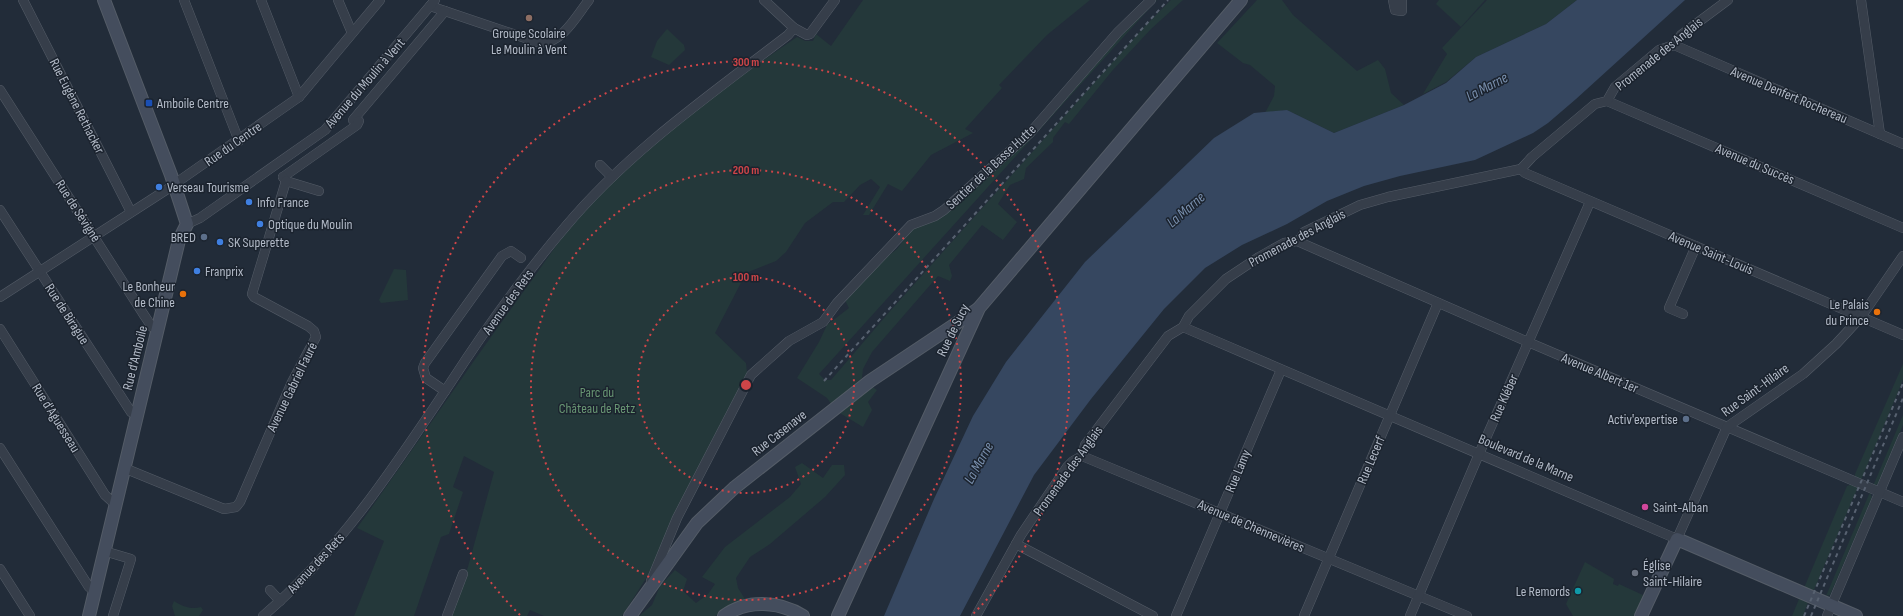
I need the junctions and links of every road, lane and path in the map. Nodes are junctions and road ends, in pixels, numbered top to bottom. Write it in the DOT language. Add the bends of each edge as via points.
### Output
graph roads {
  1 [pos="24,0"];
  2 [pos="104,0"];
  3 [pos="184,0"];
  4 [pos="261,0"];
  5 [pos="338,0"];
  6 [pos="380,0"];
  7 [pos="589,0"];
  8 [pos="764,0"];
  9 [pos="835,0"];
  10 [pos="1151,0"];
  11 [pos="1241,0"];
  12 [pos="1393,0"];
  13 [pos="1402,0"];
  14 [pos="1728,0"];
  15 [pos="1861,0"];
  16 [pos="433,3"];
  17 [pos="445,11"];
  18 [pos="794,28"];
  19 [pos="352,33"];
  20 [pos="1674,45"];
  21 [pos="0,90"];
  22 [pos="299,97"];
  23 [pos="1607,101"];
  24 [pos="341,113"];
  25 [pos="359,122"];
  26 [pos="1880,134"];
  27 [pos="239,141"];
  28 [pos="1903,144"];
  29 [pos="600,165"];
  30 [pos="275,166"];
  31 [pos="1521,169"];
  32 [pos="612,177"];
  33 [pos="284,179"];
  34 [pos="174,184"];
  35 [pos="319,191"];
  36 [pos="1590,202"];
  37 [pos="0,210"];
  38 [pos="131,212"];
  39 [pos="187,224"];
  40 [pos="1903,228"];
  41 [pos="94,236"];
  42 [pos="1297,241"];
  43 [pos="1696,246"];
  44 [pos="1903,256"];
  45 [pos="521,258"];
  46 [pos="39,272"];
  47 [pos="0,297"];
  48 [pos="1438,303"];
  49 [pos="979,308"];
  50 [pos="1683,314"];
  51 [pos="1861,317"];
  52 [pos="1183,327"];
  53 [pos="158,328"];
  54 [pos="0,329"];
  55 [pos="1903,335"];
  56 [pos="1528,342"];
  57 [pos="1281,370"];
  58 [pos="445,391"];
  59 [pos="136,414"];
  60 [pos="1390,416"];
  61 [pos="1727,427"];
  62 [pos="1903,437"];
  63 [pos="0,448"];
  64 [pos="1479,454"];
  65 [pos="1082,456"];
  66 [pos="124,468"];
  67 [pos="1880,492"];
  68 [pos="1903,502"];
  69 [pos="116,505"];
  70 [pos="1220,513"];
  71 [pos="1677,539"];
  72 [pos="1016,544"];
  73 [pos="104,551"];
  74 [pos="1329,558"];
  75 [pos="0,569"];
  76 [pos="462,574"];
  77 [pos="651,589"];
  78 [pos="270,590"];
  79 [pos="94,592"];
  80 [pos="1419,596"];
  81 [pos="280,601"];
  82 [pos="765,604"];
  83 [pos="1829,611"];
  84 [pos="30,616"];
  85 [pos="89,616"];
  86 [pos="113,616"];
  87 [pos="263,616"];
  88 [pos="447,616"];
  89 [pos="630,616"];
  90 [pos="724,616"];
  91 [pos="789,616"];
  92 [pos="803,616"];
  93 [pos="838,616"];
  94 [pos="976,616"];
  95 [pos="1153,616"];
  96 [pos="1176,616"];
  97 [pos="1304,616"];
  98 [pos="1410,616"];
  99 [pos="1467,616"];
  100 [pos="1641,616"];
  101 [pos="1856,616"];
  1 -- 38 [label="street, Rue Eugène Rethacker"];
  2 -- 34 [label="street"];
  3 -- 27 [label="street"];
  4 -- 22 [label="street"];
  5 -- 19 [label="street"];
  6 -- 19 [label="street, Rue du Centre"];
  7 -- 17 [label="street" via="558,37 546,43"];
  8 -- 18 [label="street"];
  9 -- 18 [label="street" via="810,34"];
  10 -- 77 [label="street, Sentier de la Basse Hutte" via="1118,32 1030,133 944,210 911,225 819,326 789,341 751,375 677,518 650,584"];
  11 -- 49 [label="street, Rue de Sucy"];
  12 -- 13 [label="street" via="1395,10 1402,11"];
  14 -- 20 [label="street, Promenade des Anglais" via="1681,35"];
  15 -- 26 [label="street"];
  16 -- 17 [label="street"];
  16 -- 24 [label="street, Avenue du Moulin à Vent"];
  17 -- 25 [label="street"];
  18 -- 32 [label="street, Avenue des Rets" via="788,36 657,136"];
  19 -- 22 [label="street, Rue du Centre"];
  20 -- 23 [label="street, Promenade des Anglais" via="1665,47 1615,87"];
  20 -- 26 [label="street, Avenue Denfert Rochereau"];
  21 -- 41 [label="street, Rue de Sévigné"];
  22 -- 27 [label="street, Rue du Centre"];
  23 -- 31 [label="street, Promenade des Anglais" via="1595,104"];
  23 -- 40 [label="street, Avenue du Succès"];
  24 -- 25 [label="street"];
  24 -- 30 [label="street, Avenue du Moulin à Vent" via="325,130"];
  25 -- 33 [label="street"];
  26 -- 28 [label="street, Avenue Denfert Rochereau"];
  27 -- 34 [label="street, Rue du Centre"];
  29 -- 32 [label="street"];
  30 -- 33 [label="street"];
  30 -- 39 [label="street, Avenue du Moulin à Vent" via="200,218"];
  31 -- 36 [label="street, Avenue Saint-Louis"];
  31 -- 42 [label="street, Promenade des Anglais" via="1360,205 1304,232"];
  32 -- 58 [label="street, Avenue des Rets" via="566,226 533,268"];
  33 -- 35 [label="street"];
  33 -- 66 [label="street, Avenue Gabriel Fauré" via="252,294 308,326 316,337 292,382 240,502 236,507 224,509"];
  34 -- 38 [label="street, Rue du Centre"];
  34 -- 39 [label="street"];
  36 -- 43 [label="street, Avenue Saint-Louis"];
  36 -- 56 [label="street, Rue Kléber"];
  37 -- 46 [label="street, Rue de Birague"];
  38 -- 41 [label="street, Rue du Centre"];
  39 -- 53 [label="street, Rue d'Amboile" via="179,240"];
  41 -- 46 [label="street, Rue du Centre"];
  41 -- 53 [label="street, Rue de Sévigné" via="152,327"];
  42 -- 48 [label="street, Avenue Albert 1er"];
  42 -- 52 [label="street, Promenade des Anglais" via="1284,243 1226,279 1189,316"];
  43 -- 50 [label="street" via="1669,308"];
  43 -- 51 [label="street, Avenue Saint-Louis"];
  44 -- 51 [label="street, Rue Saint-Hilaire"];
  45 -- 58 [label="street" via="511,251 502,256 425,363 423,368 426,378"];
  46 -- 47 [label="street, Rue du Centre"];
  46 -- 59 [label="street, Rue de Birague" via="131,412"];
  48 -- 56 [label="street, Avenue Albert 1er"];
  48 -- 60 [label="street, Rue Lecerf"];
  49 -- 77 [label="street, Rue Casenave" via="870,381 734,488 698,523"];
  49 -- 93 [label="street, Rue de Sucy"];
  51 -- 55 [label="street, Avenue Saint-Louis"];
  51 -- 61 [label="street, Rue Saint-Hilaire" via="1803,374"];
  52 -- 57 [label="street, Boulevard de la Marne"];
  52 -- 65 [label="street, Promenade des Anglais" via="1168,336 1085,445"];
  53 -- 59 [label="street, Rue d'Amboile"];
  54 -- 69 [label="street, Rue d'Aguesseau" via="105,495"];
  56 -- 61 [label="street, Avenue Albert 1er"];
  56 -- 64 [label="street, Rue Kléber"];
  57 -- 60 [label="street, Boulevard de la Marne"];
  57 -- 70 [label="street, Rue Lamy"];
  58 -- 81 [label="street, Avenue des Rets" via="351,525"];
  59 -- 66 [label="street, Rue d'Amboile"];
  60 -- 64 [label="street, Boulevard de la Marne"];
  60 -- 74 [label="street, Rue Lecerf"];
  61 -- 67 [label="street, Avenue Albert 1er"];
  61 -- 71 [label="street, Rue Saint-Hilaire"];
  62 -- 67 [label="street"];
  63 -- 79 [label="street"];
  64 -- 71 [label="street, Boulevard de la Marne"];
  64 -- 80 [label="street, Rue Kléber"];
  65 -- 70 [label="street, Avenue de Chennevières"];
  65 -- 72 [label="street, Promenade des Anglais" via="1067,467"];
  66 -- 69 [label="street, Rue d'Amboile"];
  67 -- 68 [label="street, Avenue Albert 1er"];
  67 -- 83 [label="street"];
  69 -- 73 [label="street, Rue d'Amboile"];
  70 -- 74 [label="street, Avenue de Chennevières"];
  70 -- 96 [label="street, Rue Lamy"];
  71 -- 83 [label="street, Boulevard de la Marne"];
  71 -- 100 [label="street, Rue Saint-Hilaire"];
  72 -- 94 [label="street, Promenade des Anglais"];
  72 -- 95 [label="street"];
  73 -- 79 [label="street, Rue d'Amboile"];
  73 -- 86 [label="street" via="131,559"];
  74 -- 80 [label="street, Avenue de Chennevières"];
  74 -- 97 [label="street, Rue Lecerf"];
  75 -- 84 [label="street"];
  76 -- 88 [label="street"];
  77 -- 89 [label="street, Rue Casenave"];
  78 -- 81 [label="street"];
  79 -- 85 [label="street, Rue d'Amboile"];
  80 -- 98 [label="street, Rue Kléber"];
  80 -- 99 [label="street, Avenue de Chennevières"];
  81 -- 87 [label="street, Avenue des Rets"];
  82 -- 90 [label="street" via="748,605 730,611"];
  82 -- 91 [label="street"];
  82 -- 92 [label="street" via="789,608"];
  83 -- 101 [label="street, Boulevard de la Marne"];
}
